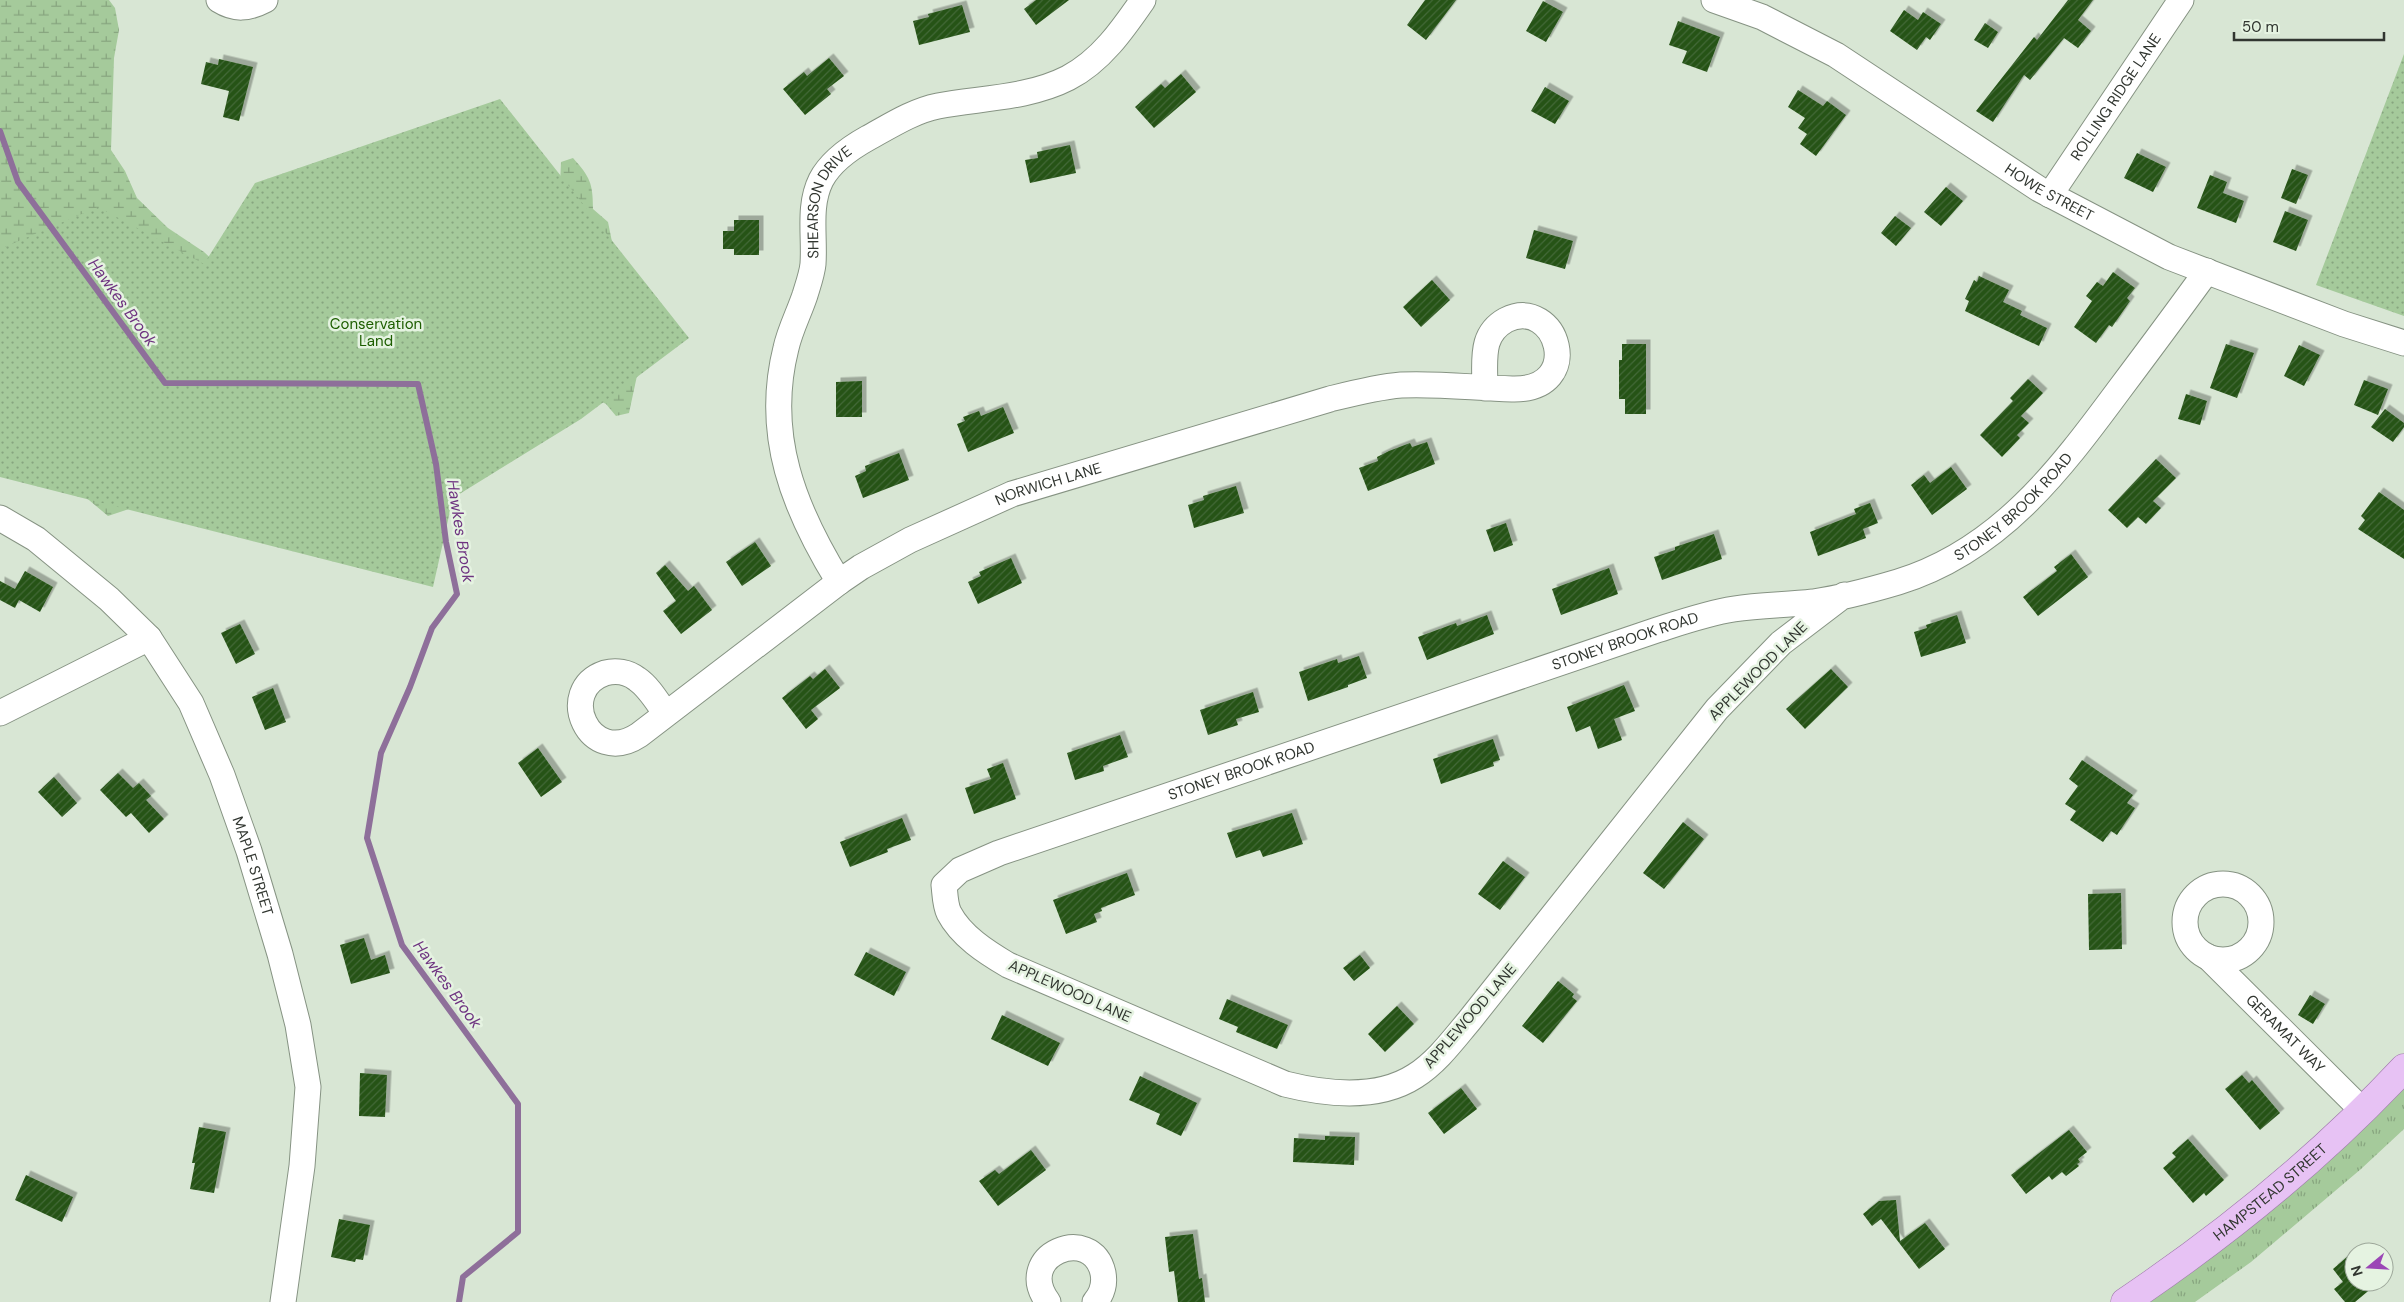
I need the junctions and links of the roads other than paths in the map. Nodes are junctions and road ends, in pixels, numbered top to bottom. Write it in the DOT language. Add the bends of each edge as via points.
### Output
graph roads {
  1 [pos="219,0"];
  2 [pos="265,0"];
  3 [pos="1143,0"];
  4 [pos="1714,0"];
  5 [pos="2181,0"];
  6 [pos="1741,5"];
  7 [pos="2050,194"];
  8 [pos="2207,271"];
  9 [pos="2404,343"];
  10 [pos="1485,388"];
  11 [pos="0,518"];
  12 [pos="838,582"];
  13 [pos="1844,594"];
  14 [pos="149,638"];
  15 [pos="0,713"];
  16 [pos="666,714"];
  17 [pos="944,885"];
  18 [pos="2208,957"];
  19 [pos="2404,1068"];
  20 [pos="2362,1110"];
  21 [pos="282,1302"];
  22 [pos="1048,1302"];
  23 [pos="1095,1302"];
  24 [pos="2125,1302"];
  1 -- 2 [label="street" via="242,8"];
  3 -- 12 [label="street, SHEARSON DRIVE" via="1096,58 1070,77 1045,88 938,106 916,113 844,153 821,180 813,215 813,266 785,349 780,378 779,423 786,471 796,501"];
  4 -- 6 [label="street, HOWE STREET"];
  5 -- 7 [label="street, ROLLING RIDGE LANE"];
  6 -- 7 [label="street, HOWE STREET" via="1836,55"];
  7 -- 8 [label="street, HOWE STREET" via="2169,257"];
  8 -- 9 [label="street, HOWE STREET" via="2344,324"];
  8 -- 13 [label="street, STONEY BROOK ROAD" via="2074,451 2013,516 1976,546 1928,570 1899,581"];
  10 -- 12 [label="street, NORWICH LANE" via="1402,385 1366,390 1041,485 982,506 861,567"];
  11 -- 14 [label="street, MAPLE STREET" via="36,539 109,599"];
  12 -- 16 [label="street, NORWICH LANE"];
  13 -- 17 [label="street, STONEY BROOK ROAD" via="1815,602 1732,610 1657,630 999,853 960,870"];
  13 -- 17 [label="street, APPLEWOOD LANE" via="1782,643 1717,709 1469,1021 1434,1060 1415,1076 1393,1086 1341,1093 1312,1091 1284,1084 1008,965 984,951 948,912"];
  14 -- 15 [label="street"];
  14 -- 21 [label="street, MAPLE STREET" via="191,703 222,775 249,851 298,1025 308,1096 302,1166"];
  18 -- 20 [label="street, GERAMAT WAY"];
  19 -- 20 [label="main road, HAMPSTEAD STREET"];
  20 -- 24 [label="main road, HAMPSTEAD STREET" via="2317,1154 2236,1222"];
  22 -- 23 [label="street" via="1039,1286 1042,1267 1054,1253 1072,1247 1090,1254 1102,1269 1103,1287"];
}
